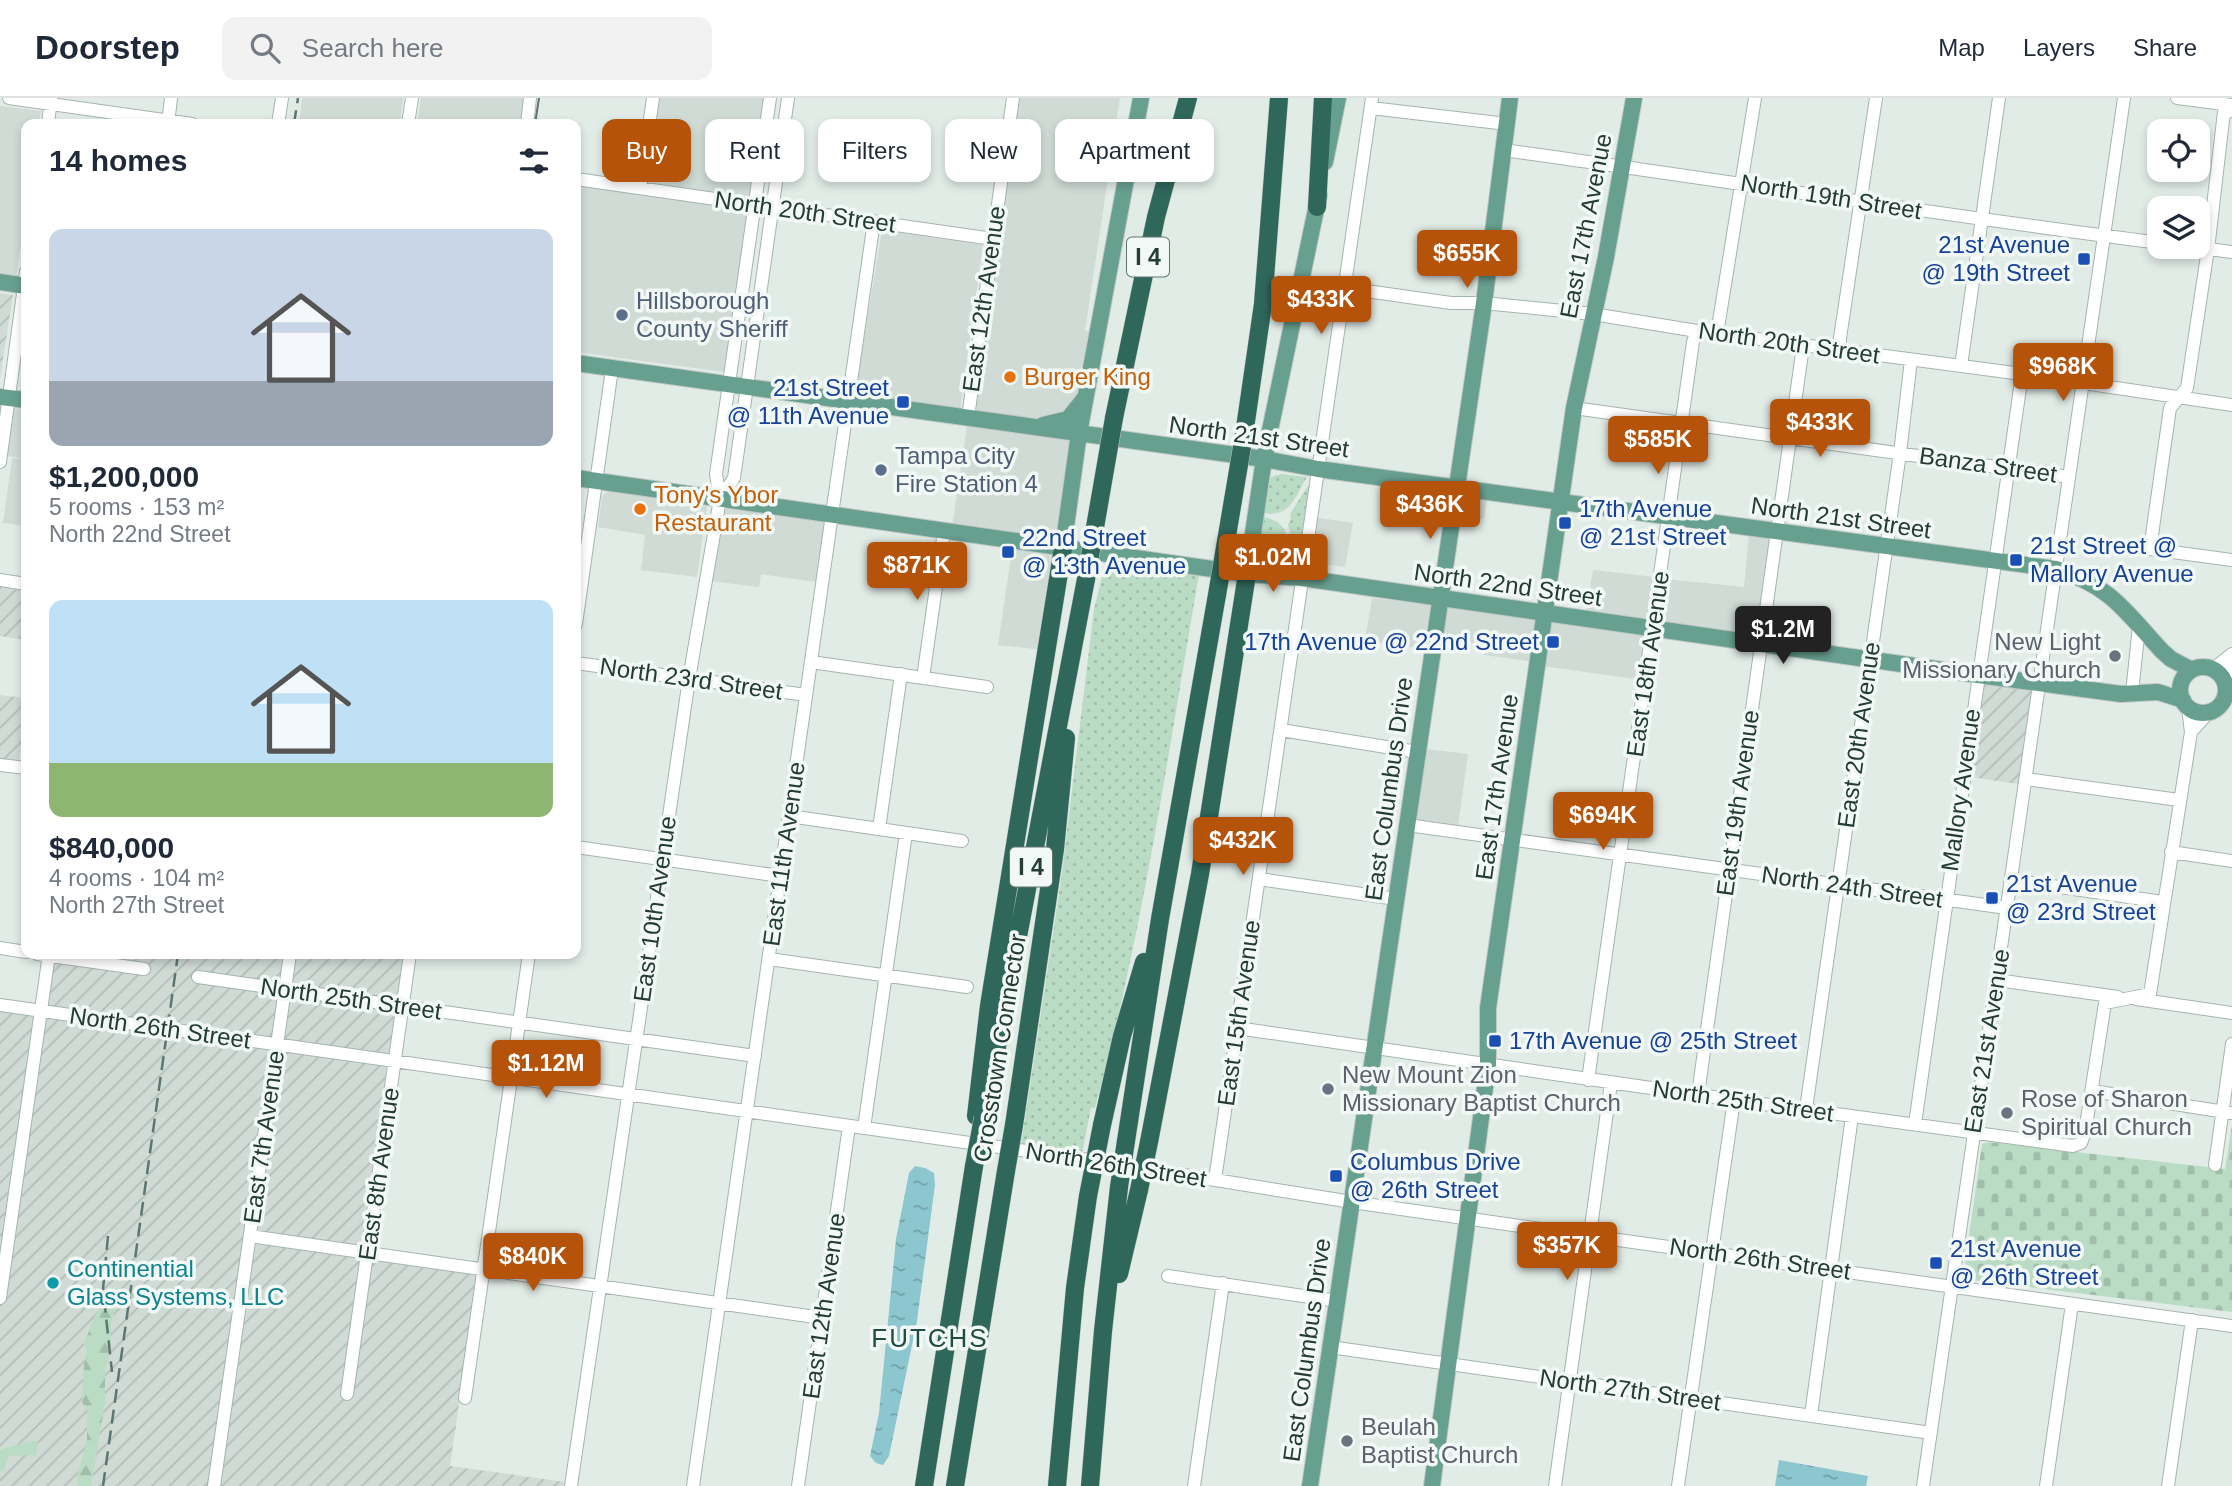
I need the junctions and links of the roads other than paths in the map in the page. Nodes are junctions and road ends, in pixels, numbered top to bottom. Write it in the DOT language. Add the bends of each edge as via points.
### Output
graph roads {
  1 [pos="9,98"];
  2 [pos="171,98"];
  3 [pos="282,98"];
  4 [pos="412,98"];
  5 [pos="530,98"];
  6 [pos="653,98"];
  7 [pos="770,98"];
  8 [pos="788,98"];
  9 [pos="1013,98"];
  10 [pos="1142,98"];
  11 [pos="1188,98"];
  12 [pos="1279,98"];
  13 [pos="1323,98"];
  14 [pos="1338,98"];
  15 [pos="1510,98"];
  16 [pos="1634,98"];
  17 [pos="1755,98"];
  18 [pos="1876,98"];
  19 [pos="1999,98"];
  20 [pos="2124,98"];
  21 [pos="2177,98"];
  22 [pos="51,101"];
  23 [pos="1371,103"];
  24 [pos="2232,105"];
  25 [pos="2232,111"];
  26 [pos="49,119"];
  27 [pos="151,119"];
  28 [pos="168,119"];
  29 [pos="279,119"];
  30 [pos="409,119"];
  31 [pos="528,119"];
  32 [pos="1507,124"];
  33 [pos="1503,150"];
  34 [pos="1622,167"];
  35 [pos="581,180"];
  36 [pos="1741,183"];
  37 [pos="640,188"];
  38 [pos="1861,202"];
  39 [pos="754,204"];
  40 [pos="773,207"];
  41 [pos="1317,207"];
  42 [pos="1981,220"];
  43 [pos="874,221"];
  44 [pos="2210,232"];
  45 [pos="2104,236"];
  46 [pos="993,239"];
  47 [pos="2147,241"];
  48 [pos="2210,249"];
  49 [pos="2232,252"];
  50 [pos="2206,259"];
  51 [pos="21,281"];
  52 [pos="0,282"];
  53 [pos="1345,288"];
  54 [pos="1484,303"];
  55 [pos="21,309"];
  56 [pos="1592,314"];
  57 [pos="1697,331"];
  58 [pos="1717,334"];
  59 [pos="1803,346"];
  60 [pos="1840,351"];
  61 [pos="1911,360"];
  62 [pos="581,364"];
  63 [pos="1961,366"];
  64 [pos="612,369"];
  65 [pos="2022,374"];
  66 [pos="2082,383"];
  67 [pos="729,385"];
  68 [pos="747,388"];
  69 [pos="1086,395"];
  70 [pos="5,397"];
  71 [pos="2179,397"];
  72 [pos="848,400"];
  73 [pos="2232,405"];
  74 [pos="1574,408"];
  75 [pos="968,417"];
  76 [pos="1683,423"];
  77 [pos="1030,426"];
  78 [pos="1079,433"];
  79 [pos="1791,438"];
  80 [pos="1900,453"];
  81 [pos="1264,459"];
  82 [pos="0,461"];
  83 [pos="2009,468"];
  84 [pos="1318,469"];
  85 [pos="2069,477"];
  86 [pos="581,479"];
  87 [pos="596,481"];
  88 [pos="1455,488"];
  89 [pos="720,499"];
  90 [pos="1562,502"];
  91 [pos="832,515"];
  92 [pos="1669,517"];
  93 [pos="944,531"];
  94 [pos="1778,532"];
  95 [pos="1886,547"];
  96 [pos="1063,548"];
  97 [pos="2232,560"];
  98 [pos="1995,562"];
  99 [pos="2056,569"];
  100 [pos="1247,574"];
  101 [pos="1302,578"];
  102 [pos="0,580"];
  103 [pos="21,583"];
  104 [pos="581,588"];
  105 [pos="1440,599"];
  106 [pos="1545,614"];
  107 [pos="1079,617"];
  108 [pos="2139,626"];
  109 [pos="1653,629"];
  110 [pos="1761,644"];
  111 [pos="2232,657"];
  112 [pos="1870,660"];
  113 [pos="811,662"];
  114 [pos="581,664"];
  115 [pos="2192,670"];
  116 [pos="2212,670"];
  117 [pos="901,674"];
  118 [pos="1978,675"];
  119 [pos="923,678"];
  120 [pos="689,679"];
  121 [pos="2040,683"];
  122 [pos="987,687"];
  123 [pos="2132,693"];
  124 [pos="806,695"];
  125 [pos="2224,700"];
  126 [pos="2185,704"];
  127 [pos="1281,730"];
  128 [pos="2191,732"];
  129 [pos="1417,751"];
  130 [pos="0,765"];
  131 [pos="21,767"];
  132 [pos="2026,779"];
  133 [pos="2179,800"];
  134 [pos="789,816"];
  135 [pos="1407,825"];
  136 [pos="878,829"];
  137 [pos="906,833"];
  138 [pos="1512,839"];
  139 [pos="961,841"];
  140 [pos="581,848"];
  141 [pos="2171,852"];
  142 [pos="1620,855"];
  143 [pos="663,859"];
  144 [pos="2232,861"];
  145 [pos="1728,870"];
  146 [pos="780,876"];
  147 [pos="1259,879"];
  148 [pos="2011,880"];
  149 [pos="1837,884"];
  150 [pos="1396,899"];
  151 [pos="1946,899"];
  152 [pos="2163,902"];
  153 [pos="2007,908"];
  154 [pos="1160,919"];
  155 [pos="0,948"];
  156 [pos="21,951"];
  157 [pos="769,958"];
  158 [pos="45,959"];
  159 [pos="78,959"];
  160 [pos="289,959"];
  161 [pos="409,959"];
  162 [pos="528,959"];
  163 [pos="144,969"];
  164 [pos="886,975"];
  165 [pos="198,977"];
  166 [pos="1997,980"];
  167 [pos="967,987"];
  168 [pos="285,989"];
  169 [pos="2127,998"];
  170 [pos="0,1005"];
  171 [pos="403,1006"];
  172 [pos="41,1011"];
  173 [pos="2232,1013"];
  174 [pos="519,1022"];
  175 [pos="1237,1028"];
  176 [pos="636,1039"];
  177 [pos="277,1044"];
  178 [pos="2232,1044"];
  179 [pos="1374,1048"];
  180 [pos="755,1056"];
  181 [pos="395,1061"];
  182 [pos="1488,1065"];
  183 [pos="511,1078"];
  184 [pos="1588,1080"];
  185 [pos="1611,1083"];
  186 [pos="2092,1091"];
  187 [pos="628,1094"];
  188 [pos="1698,1094"];
  189 [pos="1734,1100"];
  190 [pos="1806,1109"];
  191 [pos="747,1111"];
  192 [pos="2227,1112"];
  193 [pos="1852,1116"];
  194 [pos="980,1117"];
  195 [pos="1915,1124"];
  196 [pos="849,1126"];
  197 [pos="864,1128"];
  198 [pos="1973,1131"];
  199 [pos="2215,1165"];
  200 [pos="1214,1180"];
  201 [pos="0,1189"];
  202 [pos="15,1192"];
  203 [pos="1352,1202"];
  204 [pos="1468,1218"];
  205 [pos="250,1236"];
  206 [pos="1590,1236"];
  207 [pos="1712,1252"];
  208 [pos="368,1253"];
  209 [pos="484,1269"];
  210 [pos="1831,1269"];
  211 [pos="1168,1276"];
  212 [pos="1223,1283"];
  213 [pos="599,1286"];
  214 [pos="1951,1287"];
  215 [pos="0,1298"];
  216 [pos="1336,1301"];
  217 [pos="720,1303"];
  218 [pos="2073,1304"];
  219 [pos="822,1318"];
  220 [pos="2192,1320"];
  221 [pos="2232,1325"];
  222 [pos="1103,1331"];
  223 [pos="1330,1348"];
  224 [pos="1450,1366"];
  225 [pos="1570,1382"];
  226 [pos="347,1394"];
  227 [pos="465,1398"];
  228 [pos="1691,1398"];
  229 [pos="1811,1415"];
  230 [pos="1931,1433"];
  231 [pos="214,1486"];
  232 [pos="571,1486"];
  233 [pos="693,1486"];
  234 [pos="798,1486"];
  235 [pos="925,1486"];
  236 [pos="955,1486"];
  237 [pos="1057,1486"];
  238 [pos="1090,1486"];
  239 [pos="1194,1486"];
  240 [pos="1310,1486"];
  241 [pos="1432,1486"];
  242 [pos="1555,1486"];
  243 [pos="1678,1486"];
  244 [pos="1923,1486"];
  245 [pos="2046,1486"];
  246 [pos="2168,1486"];
  1 -- 22 [label="street"];
  2 -- 28 [label="street"];
  3 -- 29 [label="street"];
  4 -- 30 [label="street"];
  5 -- 31 [label="street"];
  6 -- 37 [label="street"];
  7 -- 39 [label="street"];
  8 -- 40 [label="street"];
  9 -- 46 [label="street, East 12th Avenue"];
  10 -- 69 [label="main road"];
  11 -- 107 [label="highway, I 4, bridge" via="1156,217"];
  12 -- 154 [label="highway, bridge" via="1263,304"];
  13 -- 41 [label="highway"];
  14 -- 41 [label="main road"];
  15 -- 32 [label="main road, East Columbus Drive"];
  16 -- 34 [label="main road, East 17th Avenue"];
  17 -- 36 [label="street"];
  18 -- 38 [label="street"];
  19 -- 42 [label="street"];
  20 -- 45 [label="street, East 21st Avenue"];
  21 -- 24 [label="street"];
  22 -- 26 [label="street"];
  22 -- 27 [label="street"];
  23 -- 32 [label="street"];
  23 -- 53 [label="street, East 15th Avenue"];
  25 -- 44 [label="street" via="2224,112"];
  32 -- 33 [label="main road, East Columbus Drive"];
  33 -- 34 [label="street, North 19th Street"];
  33 -- 54 [label="main road, East Columbus Drive"];
  34 -- 36 [label="street, North 19th Street"];
  34 -- 56 [label="main road, East 17th Avenue"];
  35 -- 37 [label="street, North 20th Street"];
  36 -- 38 [label="street, North 19th Street"];
  36 -- 58 [label="street"];
  37 -- 39 [label="street, North 20th Street"];
  38 -- 42 [label="street, North 19th Street"];
  38 -- 60 [label="street"];
  39 -- 40 [label="street, North 20th Street"];
  39 -- 67 [label="street"];
  40 -- 43 [label="street, North 20th Street"];
  40 -- 68 [label="street"];
  41 -- 81 [label="main road"];
  42 -- 45 [label="street, North 19th Street"];
  42 -- 63 [label="street"];
  43 -- 46 [label="street, North 20th Street"];
  43 -- 72 [label="street, East 11th Avenue"];
  45 -- 47 [label="street, North 19th Street"];
  45 -- 66 [label="street, East 21st Avenue"];
  46 -- 75 [label="street, East 12th Avenue"];
  48 -- 49 [label="street"];
  50 -- 71 [label="street" via="2187,388"];
  51 -- 52 [label="main road"];
  53 -- 54 [label="street, North 20th Street" via="1451,303"];
  53 -- 84 [label="street, East 15th Avenue"];
  54 -- 56 [label="street, North 20th Street"];
  54 -- 88 [label="main road, East Columbus Drive"];
  55 -- 70 [label="street"];
  56 -- 57 [label="street, North 20th Street"];
  56 -- 74 [label="main road, East 17th Avenue"];
  57 -- 58 [label="street, North 20th Street"];
  57 -- 76 [label="street, East 18th Avenue"];
  58 -- 59 [label="street, North 20th Street"];
  59 -- 60 [label="street, North 20th Street"];
  59 -- 79 [label="street, East 19th Avenue"];
  60 -- 61 [label="street, North 20th Street"];
  61 -- 63 [label="street, North 20th Street"];
  61 -- 80 [label="street, East 20th Avenue"];
  62 -- 64 [label="main road, North 21st Street"];
  63 -- 65 [label="street, North 20th Street"];
  64 -- 67 [label="main road, North 21st Street"];
  64 -- 87 [label="street"];
  65 -- 66 [label="street, North 20th Street"];
  65 -- 83 [label="street, Mallory Avenue"];
  66 -- 71 [label="street, North 20th Street"];
  66 -- 85 [label="street, East 21st Avenue"];
  67 -- 68 [label="main road, North 21st Street"];
  67 -- 89 [label="street" via="716,474"];
  68 -- 72 [label="main road, North 21st Street"];
  68 -- 89 [label="street" via="734,478"];
  69 -- 77 [label="main road" via="1068,419"];
  69 -- 78 [label="main road"];
  70 -- 82 [label="street"];
  71 -- 73 [label="street, North 20th Street"];
  71 -- 97 [label="street" via="2170,408 2150,549"];
  72 -- 75 [label="main road, North 21st Street"];
  72 -- 91 [label="street, East 11th Avenue"];
  74 -- 76 [label="street, Banza Street"];
  74 -- 90 [label="main road, East 17th Avenue"];
  75 -- 77 [label="main road, North 21st Street"];
  76 -- 79 [label="street, Banza Street"];
  76 -- 92 [label="street, East 18th Avenue"];
  77 -- 78 [label="main road, North 21st Street"];
  78 -- 81 [label="main road, North 21st Street"];
  78 -- 96 [label="main road"];
  79 -- 80 [label="street, Banza Street"];
  79 -- 94 [label="street, East 19th Avenue"];
  80 -- 83 [label="street, Banza Street"];
  80 -- 95 [label="street, East 20th Avenue"];
  81 -- 84 [label="main road, North 21st Street"];
  81 -- 100 [label="main road"];
  83 -- 85 [label="street, Banza Street"];
  83 -- 98 [label="street, Mallory Avenue"];
  84 -- 88 [label="main road, North 21st Street"];
  84 -- 101 [label="street, East 15th Avenue"];
  85 -- 99 [label="street, East 21st Avenue"];
  86 -- 87 [label="main road, North 22nd Street"];
  87 -- 89 [label="main road, North 22nd Street"];
  87 -- 104 [label="street"];
  88 -- 90 [label="main road, North 21st Street"];
  88 -- 105 [label="main road, East Columbus Drive"];
  89 -- 91 [label="main road, North 22nd Street"];
  89 -- 120 [label="street, East 10th Avenue"];
  90 -- 92 [label="main road, North 21st Street"];
  90 -- 106 [label="main road, East 17th Avenue"];
  91 -- 93 [label="main road, North 22nd Street"];
  91 -- 113 [label="street, East 11th Avenue"];
  92 -- 94 [label="main road, North 21st Street"];
  92 -- 109 [label="street, East 18th Avenue"];
  93 -- 96 [label="main road, North 22nd Street"];
  93 -- 119 [label="street"];
  94 -- 95 [label="main road, North 21st Street"];
  94 -- 110 [label="street, East 19th Avenue"];
  95 -- 98 [label="main road, North 21st Street"];
  95 -- 112 [label="street, East 20th Avenue"];
  96 -- 100 [label="main road, North 22nd Street"];
  96 -- 194 [label="highway" via="995,967"];
  98 -- 99 [label="main road, North 21st Street"];
  98 -- 118 [label="street, Mallory Avenue"];
  99 -- 108 [label="main road, North 21st Street" via="2099,587"];
  99 -- 121 [label="street, East 21st Avenue"];
  100 -- 101 [label="main road, North 22nd Street"];
  100 -- 222 [label="highway, bridge" via="1200,874 1139,1190"];
  101 -- 105 [label="main road, North 22nd Street"];
  101 -- 127 [label="street, East 15th Avenue"];
  102 -- 103 [label="street"];
  105 -- 106 [label="main road, North 22nd Street"];
  105 -- 129 [label="main road, East Columbus Drive"];
  106 -- 109 [label="main road, North 22nd Street"];
  106 -- 138 [label="main road, East 17th Avenue"];
  107 -- 194 [label="highway, I 4"];
  107 -- 236 [label="highway, Crosstown Connector, bridge" via="1055,849"];
  108 -- 115 [label="main road, North 21st Street" via="2171,659"];
  108 -- 123 [label="street"];
  109 -- 110 [label="main road, North 22nd Street"];
  109 -- 142 [label="street, East 18th Avenue"];
  110 -- 112 [label="main road, North 22nd Street"];
  110 -- 145 [label="street, East 19th Avenue"];
  111 -- 116 [label="street"];
  111 -- 125 [label="street"];
  112 -- 118 [label="main road, North 22nd Street"];
  112 -- 149 [label="street, East 20th Avenue"];
  113 -- 117 [label="street, North 23rd Street"];
  113 -- 124 [label="street, East 11th Avenue"];
  114 -- 120 [label="street, North 23rd Street"];
  115 -- 116 [label="main road"];
  115 -- 126 [label="main road" via="2181,685"];
  116 -- 125 [label="main road" via="2222,678"];
  117 -- 119 [label="street, North 23rd Street"];
  117 -- 136 [label="street"];
  118 -- 121 [label="main road, North 22nd Street"];
  118 -- 151 [label="street, Mallory Avenue"];
  119 -- 122 [label="street, North 23rd Street"];
  120 -- 124 [label="street, North 23rd Street"];
  120 -- 143 [label="street, East 10th Avenue"];
  121 -- 123 [label="main road, North 22nd Street"];
  121 -- 132 [label="street, East 21st Avenue"];
  123 -- 126 [label="main road, North 22nd Street" via="2158,692"];
  124 -- 134 [label="street, East 11th Avenue"];
  125 -- 126 [label="main road" via="2195,712"];
  125 -- 128 [label="street"];
  126 -- 128 [label="street"];
  127 -- 129 [label="street"];
  127 -- 147 [label="street, East 15th Avenue"];
  128 -- 133 [label="street"];
  129 -- 135 [label="main road, East Columbus Drive"];
  130 -- 131 [label="street"];
  132 -- 133 [label="street"];
  132 -- 148 [label="street, East 21st Avenue"];
  133 -- 141 [label="street"];
  134 -- 136 [label="street"];
  134 -- 146 [label="street, East 11th Avenue"];
  135 -- 138 [label="street, North 24th Street"];
  135 -- 150 [label="main road, East Columbus Drive"];
  136 -- 137 [label="street"];
  137 -- 139 [label="street"];
  137 -- 164 [label="street"];
  138 -- 142 [label="street, North 24th Street"];
  138 -- 182 [label="main road, East 17th Avenue" via="1488,1008"];
  140 -- 143 [label="street"];
  141 -- 144 [label="street"];
  141 -- 152 [label="street"];
  142 -- 145 [label="street, North 24th Street"];
  142 -- 184 [label="street, East 18th Avenue"];
  143 -- 146 [label="street"];
  143 -- 176 [label="street, East 10th Avenue"];
  145 -- 149 [label="street, North 24th Street"];
  145 -- 188 [label="street, East 19th Avenue"];
  146 -- 157 [label="street, East 11th Avenue"];
  147 -- 150 [label="street"];
  147 -- 175 [label="street, East 15th Avenue"];
  148 -- 152 [label="street"];
  148 -- 153 [label="street, East 21st Avenue"];
  149 -- 151 [label="street, North 24th Street"];
  149 -- 190 [label="street, East 20th Avenue"];
  150 -- 179 [label="main road, East Columbus Drive"];
  151 -- 153 [label="street, North 24th Street"];
  151 -- 195 [label="street, Mallory Avenue"];
  152 -- 169 [label="street" via="2150,993"];
  153 -- 166 [label="street, East 21st Avenue"];
  154 -- 222 [label="highway, bridge" via="1119,1187"];
  154 -- 237 [label="highway, bridge" via="1133,997 1088,1196"];
  155 -- 156 [label="street"];
  157 -- 164 [label="street"];
  157 -- 180 [label="street, East 11th Avenue"];
  158 -- 172 [label="street"];
  159 -- 163 [label="street"];
  160 -- 168 [label="street, East 7th Avenue"];
  161 -- 171 [label="street, East 8th Avenue"];
  162 -- 174 [label="street"];
  164 -- 167 [label="street"];
  164 -- 197 [label="street"];
  165 -- 168 [label="street, North 25th Street"];
  166 -- 169 [label="street"];
  166 -- 198 [label="street, East 21st Avenue"];
  168 -- 171 [label="street, North 25th Street"];
  168 -- 177 [label="street, East 7th Avenue"];
  169 -- 173 [label="street"];
  169 -- 186 [label="street" via="2105,1003"];
  170 -- 172 [label="street, North 26th Street"];
  171 -- 174 [label="street, North 25th Street"];
  171 -- 181 [label="street, East 8th Avenue"];
  172 -- 177 [label="street, North 26th Street"];
  172 -- 202 [label="street"];
  174 -- 176 [label="street, North 25th Street"];
  174 -- 183 [label="street"];
  175 -- 179 [label="street, North 25th Street"];
  175 -- 200 [label="street, East 15th Avenue"];
  176 -- 180 [label="street, North 25th Street"];
  176 -- 187 [label="street, East 10th Avenue"];
  177 -- 181 [label="street, North 26th Street"];
  177 -- 205 [label="street, East 7th Avenue"];
  178 -- 192 [label="street"];
  179 -- 182 [label="street, North 25th Street"];
  179 -- 203 [label="main road, East Columbus Drive"];
  180 -- 191 [label="street, East 11th Avenue"];
  181 -- 183 [label="street, North 26th Street"];
  181 -- 208 [label="street, East 8th Avenue"];
  182 -- 184 [label="street, North 25th Street"];
  182 -- 204 [label="main road, East 17th Avenue"];
  183 -- 187 [label="street, North 26th Street"];
  183 -- 209 [label="street"];
  184 -- 185 [label="street, North 25th Street"];
  185 -- 188 [label="street, North 25th Street"];
  185 -- 206 [label="street"];
  186 -- 192 [label="street"];
  186 -- 198 [label="street, North 25th Street" via="2081,1143 2073,1146"];
  187 -- 191 [label="street, North 26th Street"];
  187 -- 213 [label="street, East 10th Avenue"];
  188 -- 189 [label="street, North 25th Street"];
  189 -- 190 [label="street, North 25th Street"];
  189 -- 207 [label="street"];
  190 -- 193 [label="street, North 25th Street"];
  191 -- 196 [label="street, North 26th Street"];
  191 -- 217 [label="street, East 11th Avenue"];
  192 -- 199 [label="street"];
  193 -- 195 [label="street, North 25th Street"];
  193 -- 210 [label="street"];
  194 -- 235 [label="highway, I 4, bridge"];
  195 -- 198 [label="street, North 25th Street"];
  196 -- 197 [label="street, North 26th Street"];
  196 -- 219 [label="street, East 12th Avenue"];
  197 -- 200 [label="street, North 26th Street"];
  198 -- 214 [label="street, East 21st Avenue"];
  200 -- 203 [label="street, North 26th Street"];
  201 -- 202 [label="street"];
  202 -- 215 [label="street"];
  203 -- 204 [label="street, North 26th Street"];
  203 -- 216 [label="main road, East Columbus Drive"];
  204 -- 206 [label="street, North 26th Street"];
  204 -- 224 [label="main road, East 17th Avenue"];
  205 -- 208 [label="street"];
  205 -- 231 [label="street, East 7th Avenue"];
  206 -- 207 [label="street, North 26th Street"];
  206 -- 225 [label="street"];
  207 -- 210 [label="street, North 26th Street"];
  207 -- 228 [label="street"];
  208 -- 209 [label="street"];
  208 -- 226 [label="street, East 8th Avenue"];
  209 -- 213 [label="street"];
  209 -- 227 [label="street"];
  210 -- 214 [label="street, North 26th Street"];
  210 -- 229 [label="street"];
  211 -- 212 [label="street"];
  212 -- 216 [label="street"];
  212 -- 239 [label="street"];
  213 -- 217 [label="street"];
  213 -- 232 [label="street, East 10th Avenue"];
  214 -- 218 [label="street, North 26th Street"];
  214 -- 230 [label="street, East 21st Avenue"];
  216 -- 223 [label="main road, East Columbus Drive"];
  217 -- 219 [label="street"];
  217 -- 233 [label="street, East 11th Avenue"];
  218 -- 220 [label="street, North 26th Street"];
  218 -- 245 [label="street"];
  219 -- 234 [label="street, East 12th Avenue"];
  220 -- 221 [label="street, North 26th Street"];
  220 -- 246 [label="street"];
  222 -- 238 [label="highway"];
  223 -- 224 [label="street, North 27th Street"];
  223 -- 240 [label="main road, East Columbus Drive"];
  224 -- 225 [label="street, North 27th Street"];
  224 -- 241 [label="main road, East 17th Avenue"];
  225 -- 228 [label="street, North 27th Street"];
  225 -- 242 [label="street"];
  228 -- 229 [label="street, North 27th Street"];
  228 -- 243 [label="street"];
  229 -- 230 [label="street, North 27th Street"];
  230 -- 244 [label="street, East 21st Avenue"];
}
